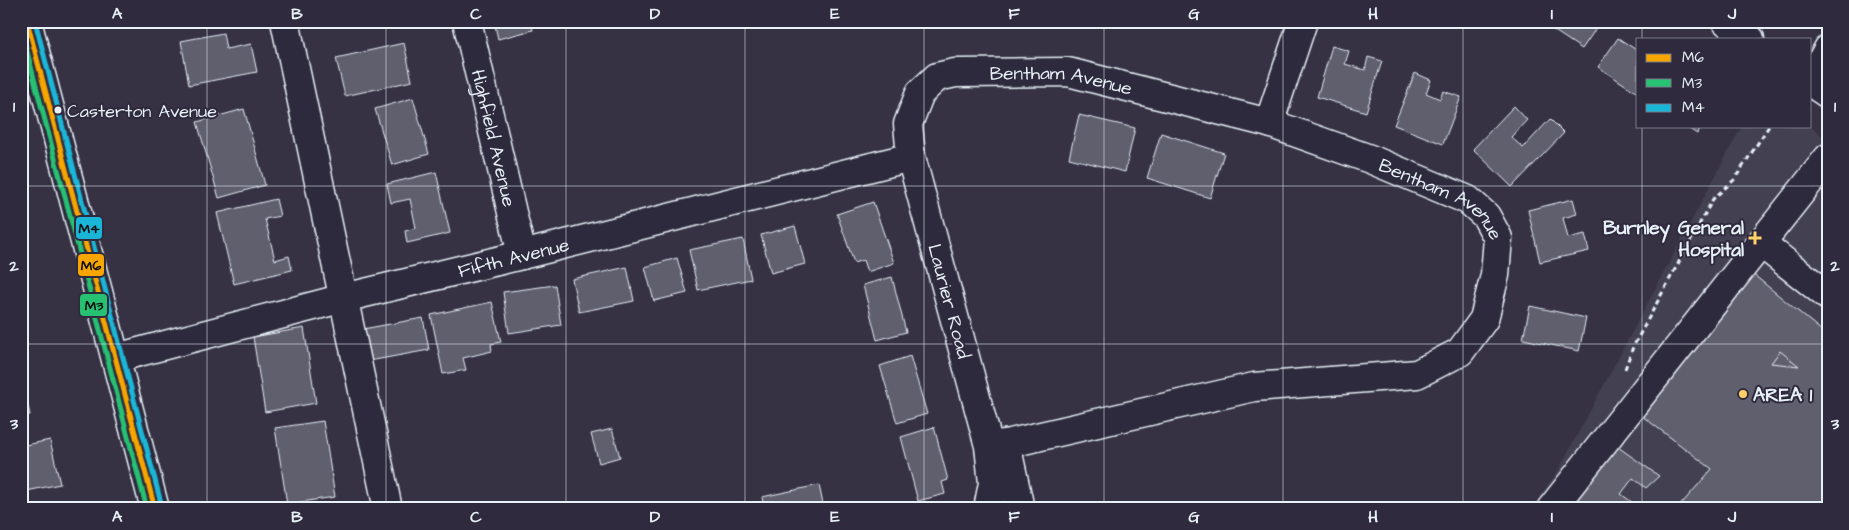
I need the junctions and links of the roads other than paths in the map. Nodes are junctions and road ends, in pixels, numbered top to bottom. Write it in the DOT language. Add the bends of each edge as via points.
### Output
graph roads {
  1 [pos="27,21"];
  2 [pos="285,21"];
  3 [pos="467,21"];
  4 [pos="1303,21"];
  5 [pos="1726,21"];
  6 [pos="1749,38"];
  7 [pos="1828,49"];
  8 [pos="1812,77"];
  9 [pos="1812,82"];
  10 [pos="1828,94"];
  11 [pos="1269,123"];
  12 [pos="911,157"];
  13 [pos="1828,158"];
  14 [pos="1761,243"];
  15 [pos="522,255"];
  16 [pos="1828,296"];
  17 [pos="344,298"];
  18 [pos="116,358"];
  19 [pos="998,445"];
  20 [pos="155,509"];
  21 [pos="388,509"];
  22 [pos="988,509"];
  23 [pos="1020,509"];
  24 [pos="1551,509"];
  1 -- 18 [label="main road"];
  2 -- 17 [label="main road"];
  3 -- 15 [label="main road, Highfield Avenue"];
  4 -- 11 [label="main road"];
  5 -- 6 [label="main road"];
  7 -- 8 [label="main road"];
  9 -- 10 [label="main road"];
  11 -- 12 [label="main road, Bentham Avenue" via="1068,72 955,73 937,77 920,93 908,124"];
  11 -- 19 [label="main road, Bentham Avenue" via="1370,159 1468,200 1486,216 1498,238 1495,275 1484,319 1460,352 1417,374 1254,387"];
  12 -- 15 [label="main road, Fifth Avenue"];
  12 -- 19 [label="main road, Laurier Road"];
  13 -- 14 [label="main road"];
  14 -- 16 [label="main road"];
  14 -- 24 [label="main road"];
  15 -- 17 [label="main road, Fifth Avenue"];
  17 -- 18 [label="main road, Fifth Avenue"];
  17 -- 21 [label="main road"];
  18 -- 20 [label="main road"];
  19 -- 22 [label="main road"];
  19 -- 23 [label="main road, Laurier Road"];
}
